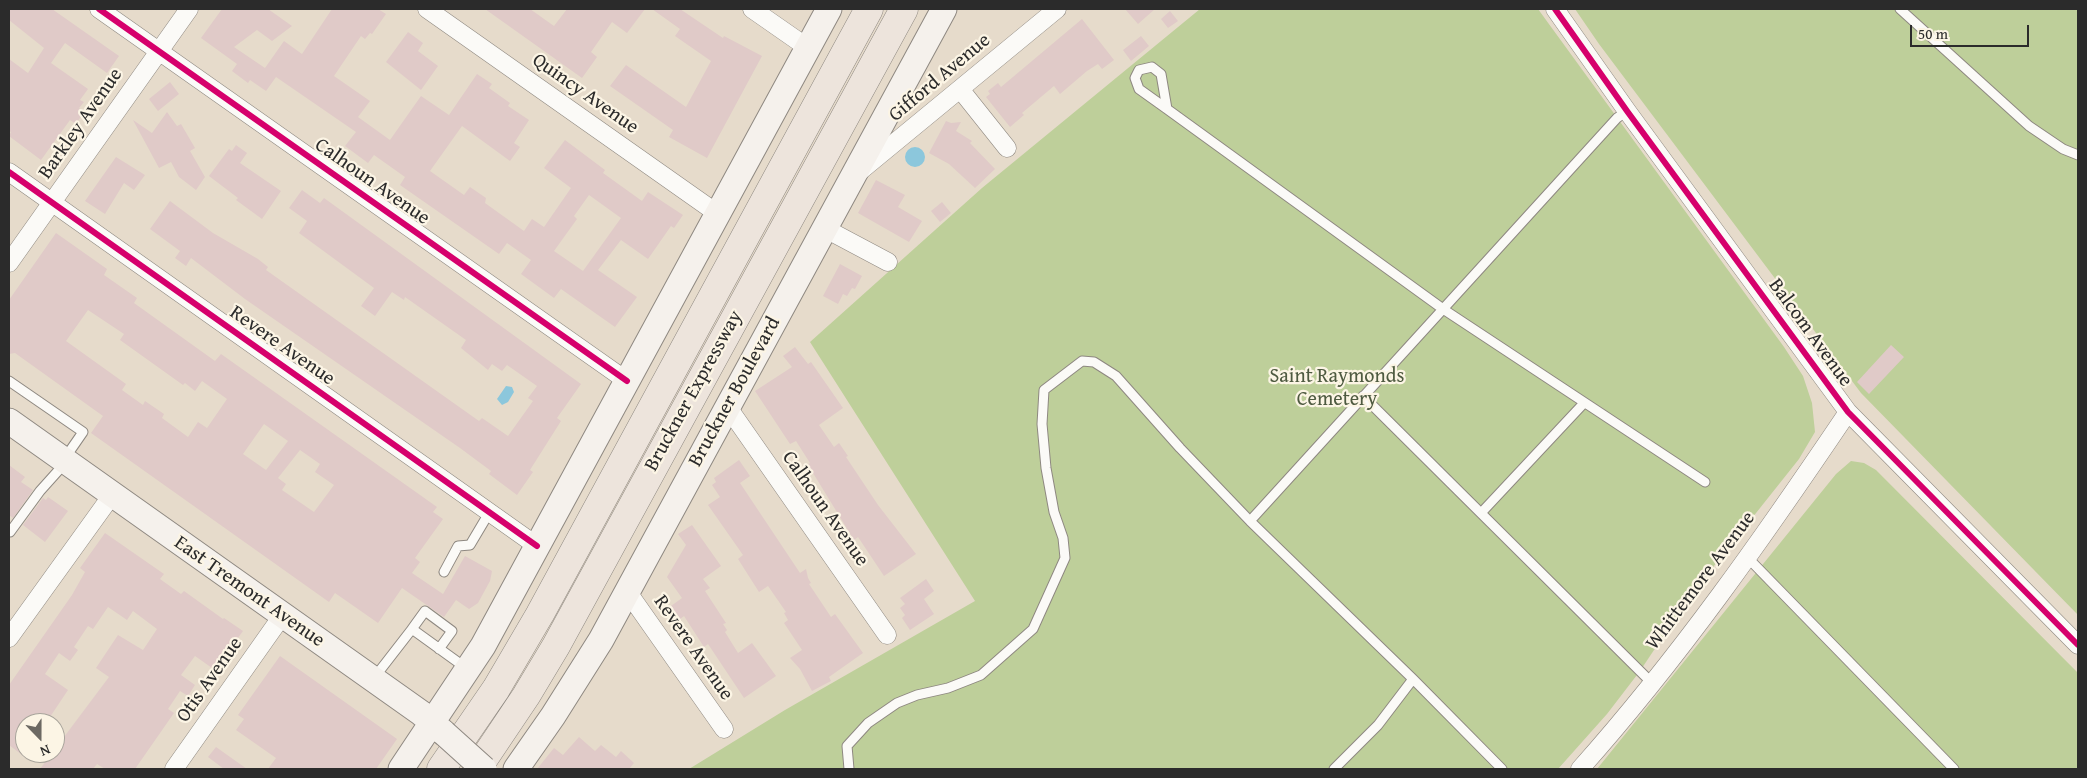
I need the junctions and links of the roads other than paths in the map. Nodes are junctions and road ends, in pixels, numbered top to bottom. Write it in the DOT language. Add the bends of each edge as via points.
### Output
graph roads {
  1 [pos="99,9"];
  2 [pos="189,9"];
  3 [pos="427,9"];
  4 [pos="752,9"];
  5 [pos="829,9"];
  6 [pos="869,9"];
  7 [pos="904,9"];
  8 [pos="944,9"];
  9 [pos="1057,9"];
  10 [pos="1555,9"];
  11 [pos="1900,9"];
  12 [pos="808,48"];
  13 [pos="159,51"];
  14 [pos="960,89"];
  15 [pos="1167,109"];
  16 [pos="1627,111"];
  17 [pos="1007,148"];
  18 [pos="2078,155"];
  19 [pos="9,172"];
  20 [pos="851,179"];
  21 [pos="52,202"];
  22 [pos="718,214"];
  23 [pos="824,228"];
  24 [pos="888,262"];
  25 [pos="9,264"];
  26 [pos="1443,309"];
  27 [pos="9,381"];
  28 [pos="627,381"];
  29 [pos="1363,396"];
  30 [pos="1584,403"];
  31 [pos="727,406"];
  32 [pos="1848,412"];
  33 [pos="9,421"];
  34 [pos="65,461"];
  35 [pos="1705,482"];
  36 [pos="112,495"];
  37 [pos="489,513"];
  38 [pos="1481,513"];
  39 [pos="1250,520"];
  40 [pos="9,531"];
  41 [pos="537,546"];
  42 [pos="1747,557"];
  43 [pos="444,572"];
  44 [pos="627,591"];
  45 [pos="282,616"];
  46 [pos="412,629"];
  47 [pos="887,635"];
  48 [pos="9,638"];
  49 [pos="2078,644"];
  50 [pos="439,649"];
  51 [pos="469,670"];
  52 [pos="1413,679"];
  53 [pos="373,680"];
  54 [pos="1651,682"];
  55 [pos="438,728"];
  56 [pos="724,729"];
  57 [pos="174,769"];
  58 [pos="401,769"];
  59 [pos="441,769"];
  60 [pos="477,769"];
  61 [pos="484,769"];
  62 [pos="516,769"];
  63 [pos="849,769"];
  64 [pos="1334,769"];
  65 [pos="1502,769"];
  66 [pos="1580,769"];
  67 [pos="1954,769"];
  1 -- 13 [label="street, Calhoun Avenue"];
  2 -- 13 [label="street, Barkley Avenue"];
  3 -- 22 [label="street, Quincy Avenue"];
  4 -- 12 [label="street"];
  5 -- 12 [label="main road"];
  6 -- 59 [label="highway, Bruckner Expressway" via="540,614 496,689"];
  7 -- 60 [label="highway, Bruckner Expressway" via="556,646"];
  8 -- 20 [label="main road, Bruckner Boulevard"];
  9 -- 14 [label="street, Gifford Avenue"];
  10 -- 16 [label="street, Balcom Avenue"];
  11 -- 18 [label="lane" via="2028,126"];
  12 -- 22 [label="main road"];
  13 -- 21 [label="street, Barkley Avenue"];
  13 -- 28 [label="street, Calhoun Avenue"];
  14 -- 17 [label="street"];
  14 -- 20 [label="street, Gifford Avenue"];
  15 -- 15 [label="lane" via="1139,89 1135,78 1139,70 1152,67 1161,74"];
  15 -- 26 [label="lane"];
  16 -- 26 [label="lane" via="1617,118"];
  16 -- 32 [label="street, Balcom Avenue"];
  19 -- 21 [label="street, Revere Avenue"];
  20 -- 23 [label="main road, Bruckner Boulevard"];
  21 -- 25 [label="street, Barkley Avenue"];
  21 -- 37 [label="street, Revere Avenue"];
  22 -- 28 [label="main road"];
  23 -- 24 [label="street"];
  23 -- 31 [label="main road, Bruckner Boulevard"];
  26 -- 29 [label="lane"];
  26 -- 30 [label="lane"];
  27 -- 34 [label="lane" via="83,432"];
  28 -- 41 [label="main road"];
  29 -- 38 [label="lane"];
  29 -- 39 [label="lane"];
  30 -- 35 [label="lane"];
  30 -- 38 [label="lane"];
  31 -- 44 [label="main road, Bruckner Boulevard"];
  31 -- 47 [label="street, Calhoun Avenue"];
  32 -- 42 [label="street, Whittemore Avenue"];
  32 -- 49 [label="street, Balcom Avenue"];
  33 -- 34 [label="main road, East Tremont Avenue"];
  34 -- 36 [label="main road, East Tremont Avenue"];
  34 -- 40 [label="lane"];
  36 -- 45 [label="main road, East Tremont Avenue"];
  36 -- 48 [label="street"];
  37 -- 41 [label="street, Revere Avenue"];
  37 -- 43 [label="lane" via="470,545 458,546"];
  38 -- 54 [label="lane"];
  39 -- 52 [label="lane"];
  39 -- 63 [label="lane" via="1116,376 1094,362 1082,361 1044,390 1042,424 1046,468 1054,512 1064,538 1065,558 1033,629 981,675 897,703 868,723 846,746"];
  41 -- 51 [label="main road"];
  42 -- 54 [label="street, Whittemore Avenue"];
  42 -- 67 [label="lane"];
  44 -- 56 [label="street, Revere Avenue"];
  44 -- 62 [label="main road, Bruckner Boulevard" via="589,659"];
  45 -- 53 [label="main road, East Tremont Avenue"];
  45 -- 57 [label="street, Otis Avenue"];
  46 -- 50 [label="lane"];
  46 -- 50 [label="lane" via="425,611 452,631"];
  46 -- 53 [label="lane"];
  50 -- 51 [label="lane"];
  51 -- 55 [label="main road"];
  52 -- 64 [label="lane" via="1378,724"];
  52 -- 65 [label="lane"];
  53 -- 55 [label="main road, East Tremont Avenue"];
  54 -- 66 [label="street, Whittemore Avenue"];
  55 -- 58 [label="main road"];
  55 -- 61 [label="main road, East Tremont Avenue, bridge"];
}
